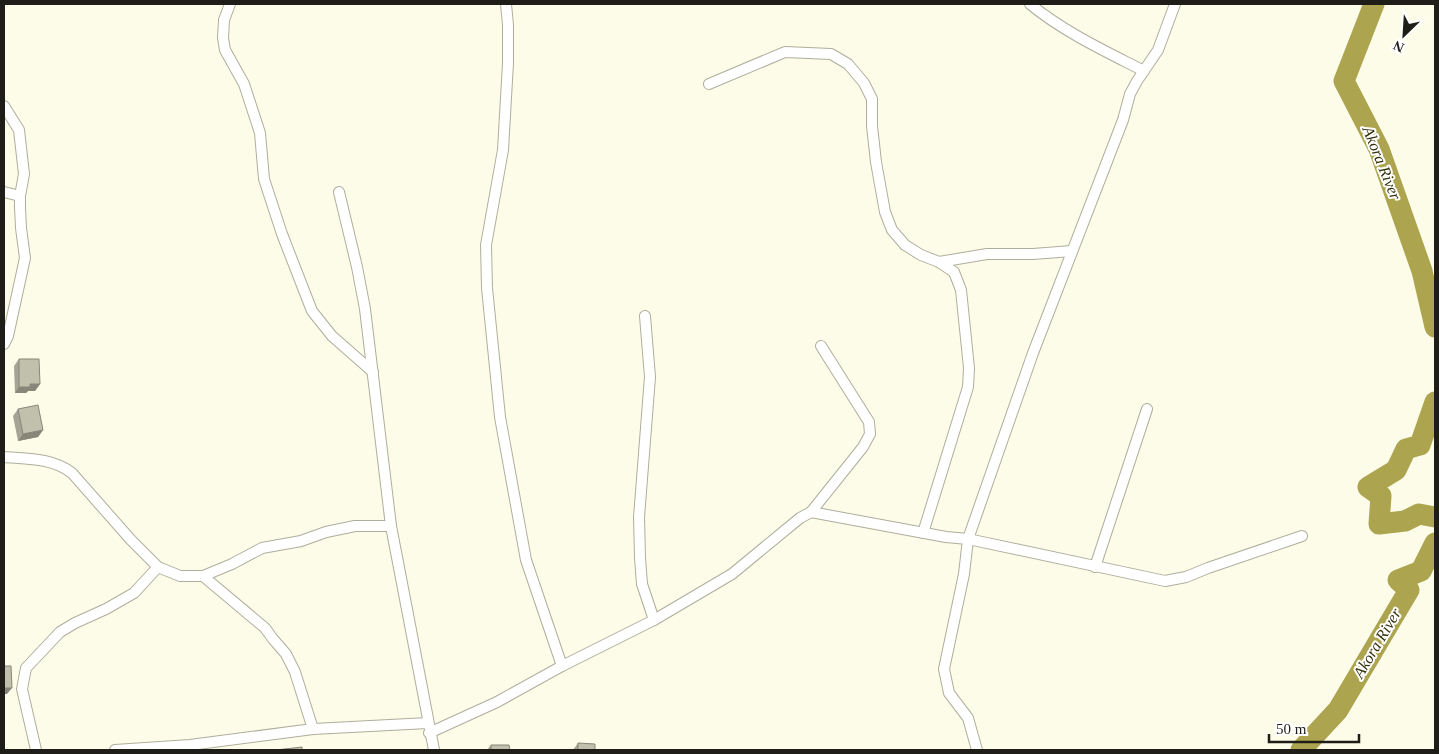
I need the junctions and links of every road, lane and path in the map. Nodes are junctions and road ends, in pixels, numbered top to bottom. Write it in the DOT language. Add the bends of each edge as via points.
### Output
graph roads {
  1 [pos="230,4"];
  2 [pos="506,4"];
  3 [pos="1030,4"];
  4 [pos="1175,4"];
  5 [pos="1144,71"];
  6 [pos="709,84"];
  7 [pos="4,106"];
  8 [pos="4,192"];
  9 [pos="339,192"];
  10 [pos="20,196"];
  11 [pos="1072,251"];
  12 [pos="939,262"];
  13 [pos="645,316"];
  14 [pos="4,344"];
  15 [pos="821,346"];
  16 [pos="373,372"];
  17 [pos="1147,409"];
  18 [pos="4,457"];
  19 [pos="811,512"];
  20 [pos="391,526"];
  21 [pos="923,533"];
  22 [pos="1302,536"];
  23 [pos="968,539"];
  24 [pos="158,567"];
  25 [pos="1095,567"];
  26 [pos="202,576"];
  27 [pos="654,620"];
  28 [pos="562,666"];
  29 [pos="428,728"];
  30 [pos="313,729"];
  31 [pos="36,750"];
  32 [pos="114,750"];
  33 [pos="434,750"];
  34 [pos="977,750"];
  1 -- 16 [label="street" via="224,20 225,50 244,84 260,133 264,179 282,234 312,311 332,336"];
  2 -- 28 [label="street" via="508,63 503,150 486,246 487,288 500,417 526,560"];
  3 -- 5 [label="street" via="1063,28"];
  4 -- 5 [label="street" via="1158,50"];
  5 -- 11 [label="street" via="1130,94"];
  6 -- 12 [label="street" via="785,52 831,54 848,64 872,98 876,162 885,212 892,230 921,256"];
  7 -- 10 [label="street" via="19,130 24,174"];
  8 -- 10 [label="street"];
  9 -- 16 [label="street" via="364,301"];
  10 -- 14 [label="street" via="25,258"];
  11 -- 12 [label="street" via="987,254"];
  11 -- 23 [label="street" via="1032,354"];
  12 -- 21 [label="street" via="954,272 961,290 970,368 968,387"];
  13 -- 27 [label="street" via="650,377 640,558 642,584"];
  15 -- 19 [label="street" via="869,422 870,434"];
  16 -- 20 [label="street"];
  17 -- 25 [label="street"];
  18 -- 24 [label="street" via="62,465"];
  19 -- 21 [label="street"];
  19 -- 27 [label="street" via="732,574"];
  20 -- 26 [label="street" via="355,526 262,548"];
  20 -- 29 [label="street"];
  21 -- 23 [label="street"];
  22 -- 25 [label="street" via="1186,577 1165,581"];
  23 -- 25 [label="street"];
  23 -- 34 [label="street" via="944,669 949,693 968,718"];
  24 -- 26 [label="street" via="180,576"];
  24 -- 31 [label="street" via="134,593 60,632 26,668 22,689"];
  26 -- 30 [label="street" via="265,628 286,654"];
  27 -- 28 [label="street"];
  28 -- 29 [label="street" via="497,702"];
  29 -- 30 [label="street"];
  29 -- 33 [label="street"];
  30 -- 32 [label="street" via="190,746"];
}
